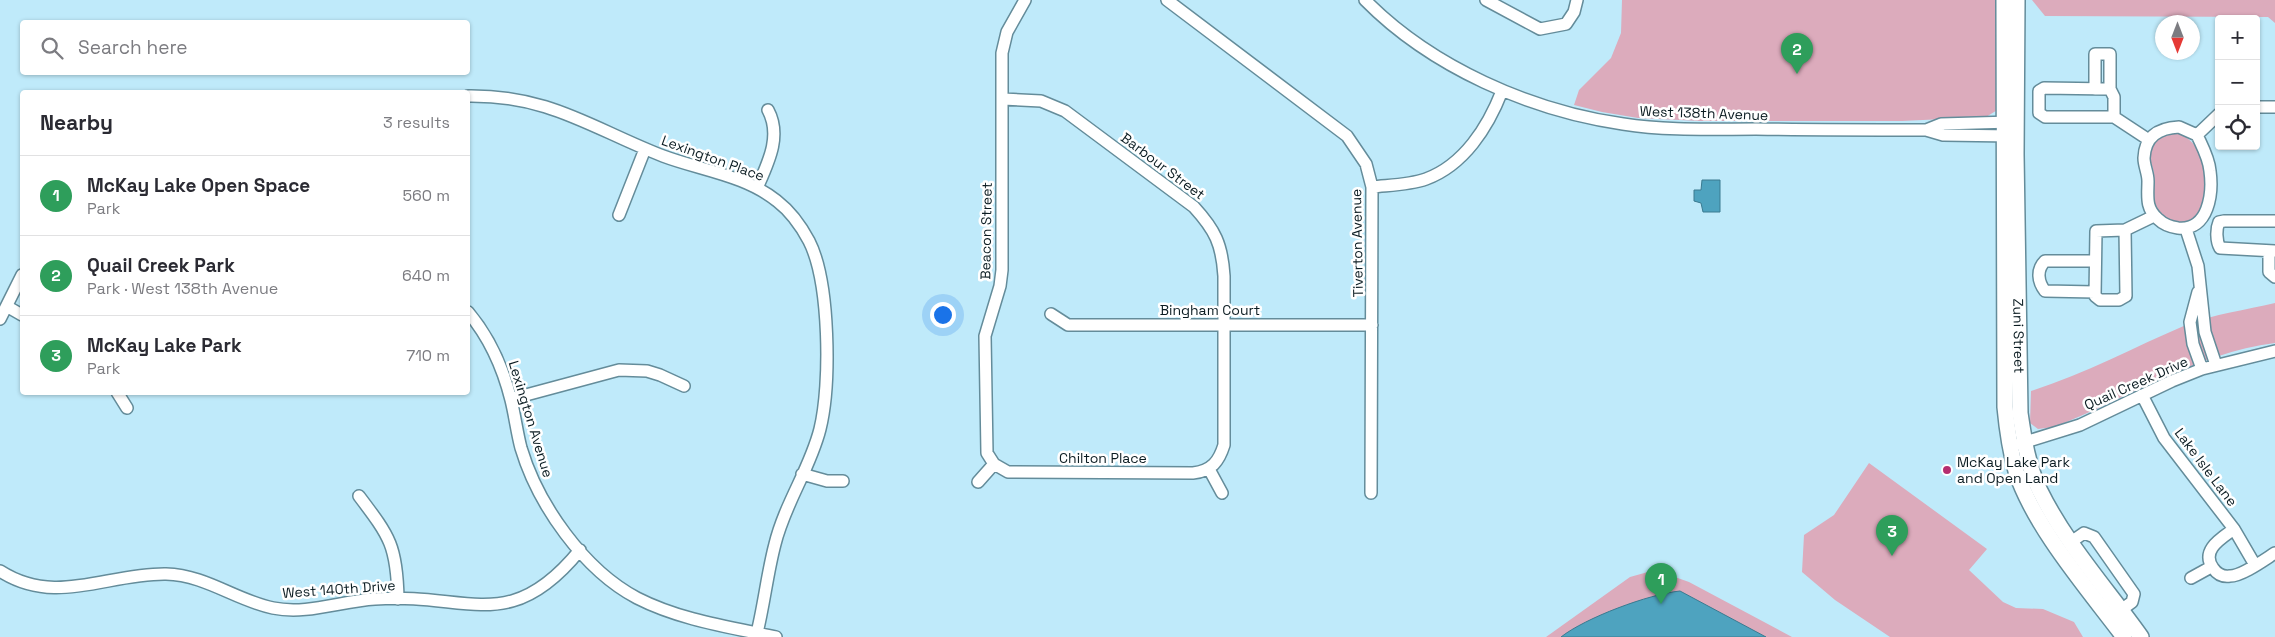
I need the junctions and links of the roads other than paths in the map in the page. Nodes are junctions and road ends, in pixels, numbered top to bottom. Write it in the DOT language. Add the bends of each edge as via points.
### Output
graph roads {
  1 [pos="1025,0"];
  2 [pos="1166,0"];
  3 [pos="1365,0"];
  4 [pos="1486,0"];
  5 [pos="1577,0"];
  6 [pos="2004,0"];
  7 [pos="2017,0"];
  8 [pos="2095,89"];
  9 [pos="2110,89"];
  10 [pos="1502,90"];
  11 [pos="470,96"];
  12 [pos="1003,99"];
  13 [pos="2260,107"];
  14 [pos="2275,107"];
  15 [pos="768,110"];
  16 [pos="2114,117"];
  17 [pos="2215,118"];
  18 [pos="2010,129"];
  19 [pos="2197,135"];
  20 [pos="2150,140"];
  21 [pos="645,149"];
  22 [pos="1372,187"];
  23 [pos="757,188"];
  24 [pos="619,215"];
  25 [pos="2154,216"];
  26 [pos="2275,221"];
  27 [pos="2186,229"];
  28 [pos="2125,230"];
  29 [pos="2272,251"];
  30 [pos="2095,261"];
  31 [pos="2275,277"];
  32 [pos="20,280"];
  33 [pos="2199,288"];
  34 [pos="2095,292"];
  35 [pos="8,307"];
  36 [pos="20,314"];
  37 [pos="1051,314"];
  38 [pos="470,315"];
  39 [pos="0,319"];
  40 [pos="1223,324"];
  41 [pos="1372,325"];
  42 [pos="2275,351"];
  43 [pos="2216,365"];
  44 [pos="2202,369"];
  45 [pos="684,386"];
  46 [pos="119,395"];
  47 [pos="2142,395"];
  48 [pos="511,398"];
  49 [pos="127,408"];
  50 [pos="2017,444"];
  51 [pos="994,464"];
  52 [pos="1209,469"];
  53 [pos="802,474"];
  54 [pos="843,481"];
  55 [pos="978,482"];
  56 [pos="1222,493"];
  57 [pos="1371,493"];
  58 [pos="359,496"];
  59 [pos="2234,529"];
  60 [pos="2072,542"];
  61 [pos="580,550"];
  62 [pos="2275,553"];
  63 [pos="2255,565"];
  64 [pos="2211,566"];
  65 [pos="0,571"];
  66 [pos="2191,578"];
  67 [pos="398,598"];
  68 [pos="2121,610"];
  69 [pos="756,635"];
  70 [pos="776,637"];
  71 [pos="2124,637"];
  72 [pos="2141,637"];
  1 -- 12 [label="street, Beacon Street" via="1007,32 1002,53"];
  2 -- 22 [label="street, Tiverton Avenue" via="1347,136 1366,164"];
  3 -- 10 [label="street, West 138th Avenue" via="1439,58"];
  4 -- 5 [label="street" via="1540,29 1566,24"];
  6 -- 18 [label="main road, Zuni Street"];
  7 -- 18 [label="main road, Zuni Street"];
  8 -- 9 [label="street"];
  8 -- 9 [label="street" via="2095,54 2110,54"];
  8 -- 16 [label="street" via="2044,88 2039,91 2039,113 2045,117"];
  9 -- 16 [label="street" via="2114,97"];
  10 -- 18 [label="street, West 138th Avenue" via="1564,112 1637,126 1926,130 1941,124"];
  10 -- 22 [label="street" via="1484,130 1468,150 1441,171 1426,179"];
  11 -- 21 [label="street, Lexington Place" via="500,97 548,106"];
  12 -- 40 [label="street, Barbour Street" via="1042,101 1065,111 1194,207 1214,233 1223,255"];
  12 -- 51 [label="street, Beacon Street" via="1002,270 985,336 986,447"];
  13 -- 14 [label="street"];
  15 -- 23 [label="street" via="775,133 770,158"];
  16 -- 20 [label="street"];
  17 -- 19 [label="street"];
  18 -- 50 [label="main road, Zuni Street" via="2005,407"];
  19 -- 20 [label="street" via="2179,126 2169,127 2154,133"];
  19 -- 27 [label="street" via="2207,157 2210,190 2207,210 2198,223"];
  20 -- 25 [label="street" via="2144,160 2148,207"];
  21 -- 23 [label="street, Lexington Place"];
  21 -- 24 [label="street, Lexington Place"];
  22 -- 41 [label="street, Tiverton Avenue"];
  23 -- 53 [label="street, Lexington Place" via="784,207 802,229 815,254 822,282 826,340 825,404 820,430"];
  25 -- 27 [label="street" via="2164,224"];
  25 -- 28 [label="street"];
  26 -- 29 [label="street" via="2224,221 2218,226 2220,248"];
  27 -- 33 [label="street" via="2198,266"];
  28 -- 30 [label="street" via="2096,231"];
  28 -- 34 [label="street" via="2126,296 2119,300 2100,300"];
  29 -- 31 [label="street" via="2269,272"];
  30 -- 34 [label="street"];
  30 -- 34 [label="street" via="2045,261 2039,272 2040,284 2045,291"];
  32 -- 35 [label="street"];
  33 -- 43 [label="street" via="2205,332"];
  33 -- 44 [label="street" via="2190,322"];
  35 -- 36 [label="street"];
  35 -- 39 [label="street"];
  37 -- 40 [label="street, Bingham Court" via="1068,325"];
  38 -- 48 [label="street, Lexington Avenue" via="490,344"];
  40 -- 41 [label="street, Bingham Court"];
  40 -- 52 [label="street, Barbour Street" via="1224,445 1220,458"];
  41 -- 57 [label="street, Tiverton Avenue"];
  42 -- 43 [label="street, Quail Creek Drive"];
  43 -- 44 [label="street, Quail Creek Drive"];
  44 -- 47 [label="street, Quail Creek Drive"];
  45 -- 48 [label="street" via="653,373 620,370"];
  46 -- 49 [label="street"];
  47 -- 50 [label="street, Quail Creek Drive" via="2080,424"];
  47 -- 59 [label="street, Lake Isle Lane" via="2167,444"];
  48 -- 61 [label="street, Lexington Avenue" via="520,446 541,498"];
  50 -- 60 [label="main road, Zuni Street" via="2029,462 2040,492"];
  50 -- 71 [label="main road, Zuni Street" via="2016,471 2037,516"];
  51 -- 52 [label="street, Chilton Place" via="1008,472 1193,473"];
  51 -- 55 [label="street"];
  52 -- 56 [label="street"];
  53 -- 54 [label="street" via="827,481"];
  53 -- 69 [label="street, Lexington Place" via="775,543"];
  58 -- 67 [label="street" via="388,538 397,568"];
  59 -- 63 [label="street, Lake Isle Lane"];
  59 -- 64 [label="street" via="2210,550"];
  60 -- 68 [label="main road, Zuni Street"];
  60 -- 68 [label="street" via="2084,533 2094,537 2134,594 2132,602"];
  61 -- 67 [label="street, West 140th Drive" via="538,593 506,606 478,608"];
  61 -- 69 [label="street, Lexington Avenue" via="614,583 638,598 709,624"];
  62 -- 63 [label="street"];
  63 -- 64 [label="street" via="2228,577"];
  64 -- 66 [label="street"];
  65 -- 67 [label="street, West 140th Drive" via="25,584 56,588 149,574 185,576 279,609 298,610"];
  68 -- 72 [label="main road, Zuni Street"];
  69 -- 70 [label="street, Lexington Avenue"];
}
